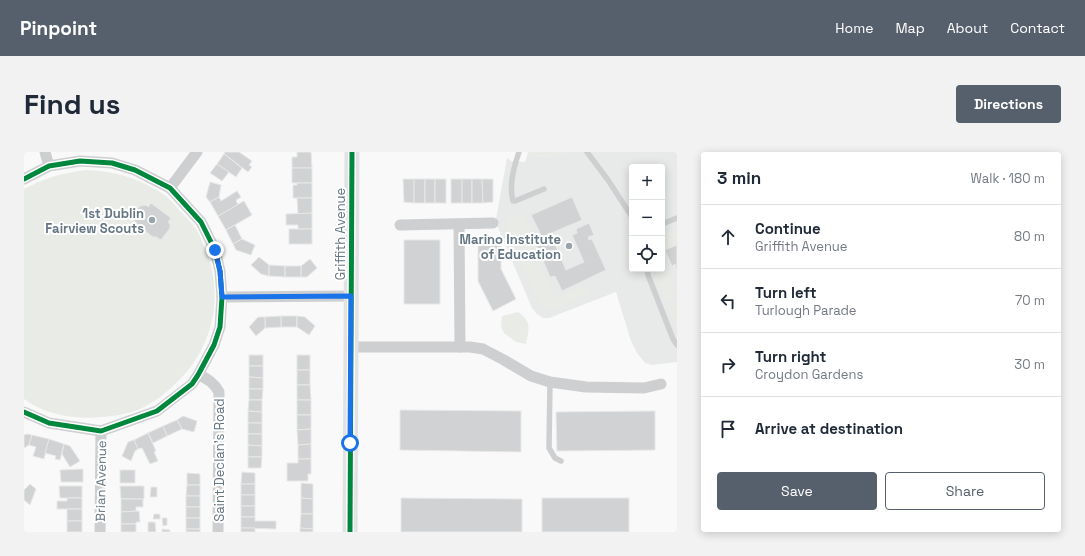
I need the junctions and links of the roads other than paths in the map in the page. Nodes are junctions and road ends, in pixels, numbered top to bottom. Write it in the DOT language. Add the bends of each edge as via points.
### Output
graph roads {
  1 [pos="45,152"];
  2 [pos="197,152"];
  3 [pos="352,152"];
  4 [pos="519,152"];
  5 [pos="587,152"];
  6 [pos="49,166"];
  7 [pos="24,179"];
  8 [pos="170,188"];
  9 [pos="544,189"];
  10 [pos="629,212"];
  11 [pos="677,218"];
  12 [pos="493,223"];
  13 [pos="665,223"];
  14 [pos="459,224"];
  15 [pos="400,225"];
  16 [pos="648,272"];
  17 [pos="351,296"];
  18 [pos="222,297"];
  19 [pos="677,345"];
  20 [pos="350,347"];
  21 [pos="460,347"];
  22 [pos="198,375"];
  23 [pos="550,382"];
  24 [pos="661,384"];
  25 [pos="24,412"];
  26 [pos="101,431"];
  27 [pos="561,461"];
  28 [pos="100,532"];
  29 [pos="218,532"];
  30 [pos="350,532"];
  1 -- 6 [label="street"];
  2 -- 8 [label="street"];
  3 -- 17 [label="main road, Griffith Avenue"];
  4 -- 9 [label="lane" via="513,182 514,201"];
  5 -- 10 [label="lane"];
  6 -- 7 [label="street"];
  6 -- 8 [label="street" via="80,162 112,163 135,170"];
  8 -- 18 [label="street" via="201,222 215,250"];
  11 -- 13 [label="lane"];
  12 -- 14 [label="street"];
  14 -- 15 [label="street"];
  14 -- 21 [label="street"];
  16 -- 19 [label="lane"];
  17 -- 18 [label="street"];
  17 -- 20 [label="main road, Griffith Avenue"];
  18 -- 22 [label="street" via="220,327 214,345"];
  20 -- 21 [label="street"];
  20 -- 30 [label="main road, Griffith Avenue"];
  21 -- 23 [label="street" via="483,349 532,376"];
  22 -- 26 [label="street" via="192,384 157,412"];
  22 -- 29 [label="street, Saint Declan's Road" via="214,384 219,392"];
  23 -- 24 [label="street" via="586,387 644,388"];
  23 -- 27 [label="lane" via="549,448 555,458"];
  25 -- 26 [label="street" via="49,423"];
  26 -- 28 [label="street, Brian Avenue"];
}
